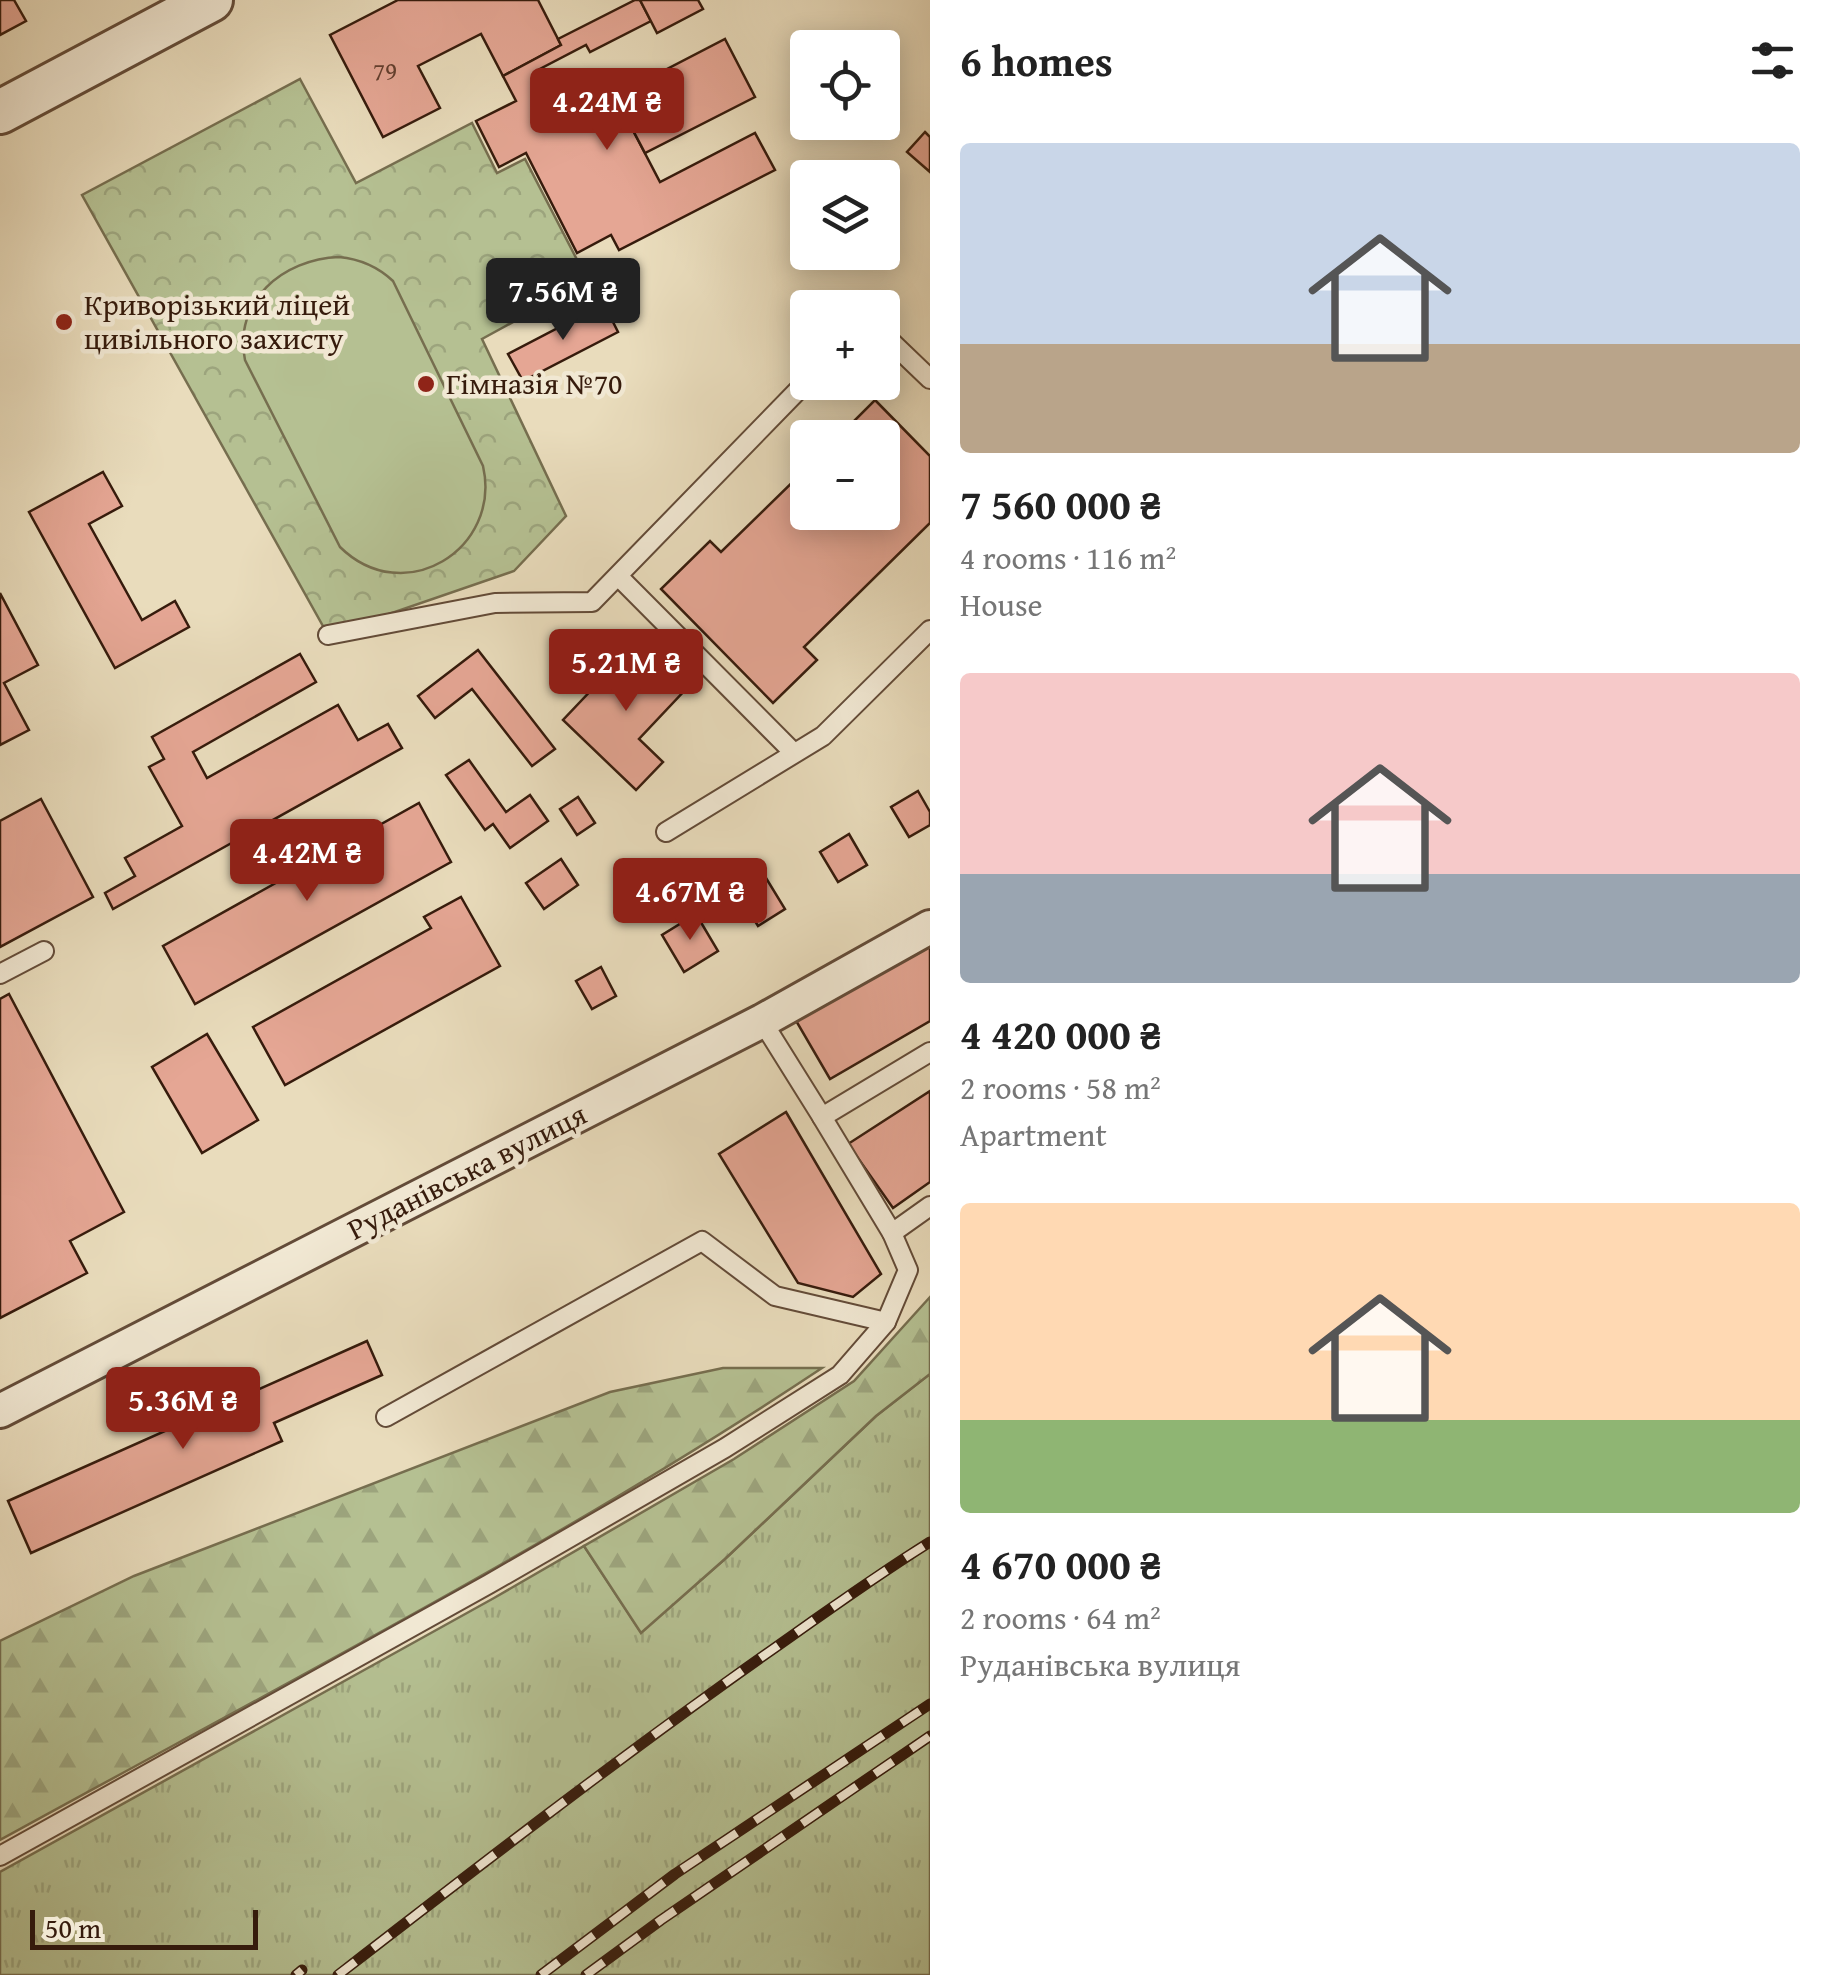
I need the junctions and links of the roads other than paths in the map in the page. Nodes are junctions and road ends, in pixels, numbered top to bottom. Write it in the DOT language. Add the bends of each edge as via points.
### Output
graph roads {
  1 [pos="211,0"];
  2 [pos="0,112"];
  3 [pos="900,350"];
  4 [pos="930,379"];
  5 [pos="790,399"];
  6 [pos="619,577"];
  7 [pos="930,630"];
  8 [pos="328,635"];
  9 [pos="794,753"];
  10 [pos="666,832"];
  11 [pos="930,927"];
  12 [pos="44,951"];
  13 [pos="0,974"];
  14 [pos="762,1022"];
  15 [pos="930,1052"];
  16 [pos="822,1117"];
  17 [pos="930,1206"];
  18 [pos="892,1232"];
  19 [pos="886,1322"];
  20 [pos="0,1411"];
  21 [pos="386,1417"];
  22 [pos="0,1856"];
  1 -- 2 [label="street"];
  3 -- 4 [label="lane"];
  5 -- 6 [label="lane"];
  6 -- 8 [label="lane" via="592,602 494,603"];
  6 -- 9 [label="lane"];
  7 -- 9 [label="lane" via="822,736"];
  9 -- 10 [label="lane"];
  11 -- 14 [label="street, Руданівська вулиця"];
  12 -- 13 [label="lane"];
  14 -- 16 [label="lane"];
  14 -- 20 [label="street, Руданівська вулиця"];
  15 -- 16 [label="lane"];
  16 -- 18 [label="lane"];
  17 -- 18 [label="lane"];
  18 -- 19 [label="lane" via="908,1270"];
  19 -- 21 [label="lane" via="775,1296 702,1241"];
  19 -- 22 [label="lane" via="840,1375 725,1448"];
}
